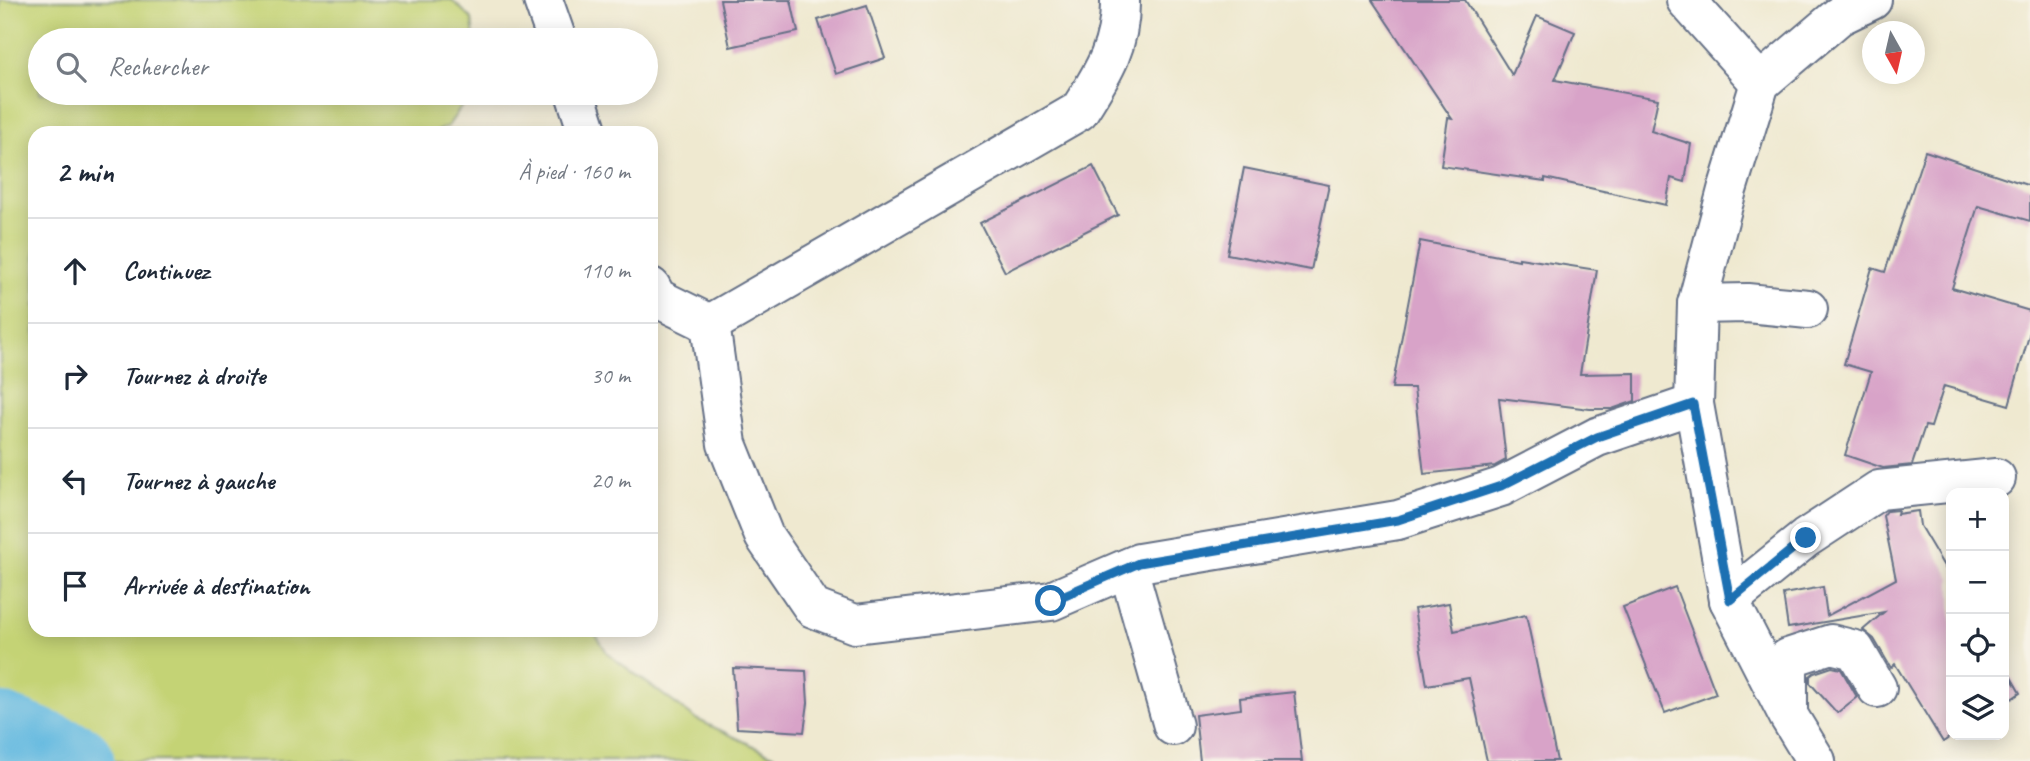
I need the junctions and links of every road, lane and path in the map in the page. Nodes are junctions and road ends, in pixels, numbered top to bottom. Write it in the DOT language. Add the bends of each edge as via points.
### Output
graph roads {
  1 [pos="543,0"];
  2 [pos="1120,0"];
  3 [pos="1686,0"];
  4 [pos="1872,0"];
  5 [pos="553,28"];
  6 [pos="1760,83"];
  7 [pos="579,105"];
  8 [pos="586,126"];
  9 [pos="658,298"];
  10 [pos="1697,304"];
  11 [pos="1808,309"];
  12 [pos="710,324"];
  13 [pos="1693,404"];
  14 [pos="1996,478"];
  15 [pos="1128,568"];
  16 [pos="1730,600"];
  17 [pos="1877,688"];
  18 [pos="1788,715"];
  19 [pos="1173,726"];
  20 [pos="1816,761"];
  1 -- 5 [label="street"];
  2 -- 12 [label="street" via="1121,18 1111,60 1079,111"];
  3 -- 6 [label="street"];
  4 -- 6 [label="street" via="1839,16"];
  6 -- 10 [label="street"];
  7 -- 8 [label="street"];
  9 -- 12 [label="street"];
  10 -- 11 [label="street"];
  10 -- 13 [label="street"];
  12 -- 15 [label="street" via="727,444 764,536 813,608 855,624 1051,601"];
  13 -- 15 [label="street" via="1597,437 1501,486 1398,520"];
  13 -- 16 [label="street"];
  14 -- 16 [label="street" via="1879,490 1806,538"];
  15 -- 19 [label="street"];
  16 -- 18 [label="street"];
  17 -- 18 [label="street" via="1855,650 1831,644 1788,658"];
  18 -- 20 [label="street"];
}
